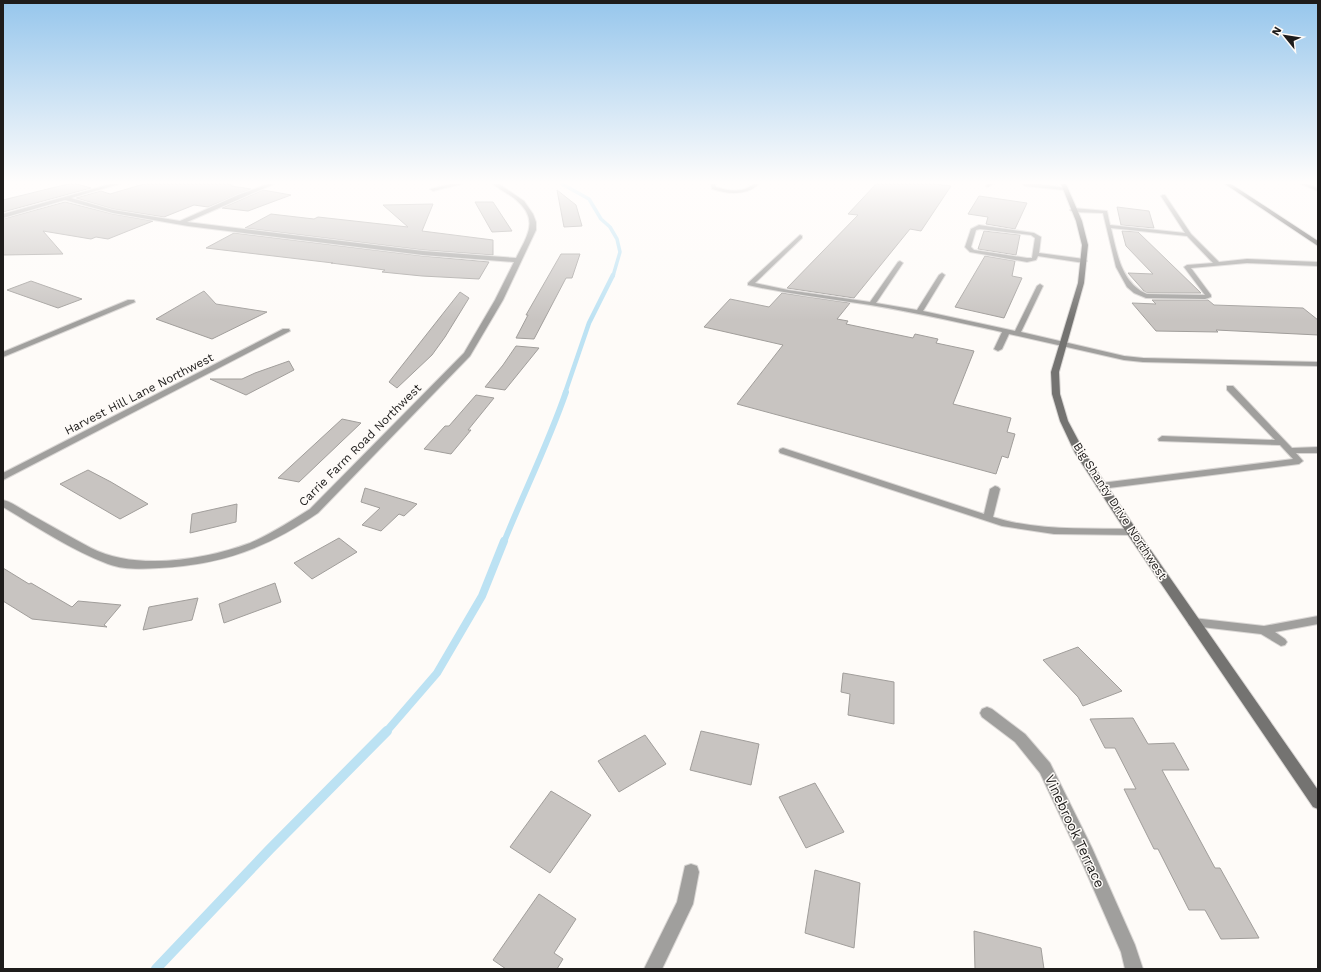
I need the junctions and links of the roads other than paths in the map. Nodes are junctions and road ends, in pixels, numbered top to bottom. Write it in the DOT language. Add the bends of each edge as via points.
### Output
graph roads {
  1 [pos="233,229"];
  2 [pos="533,229"];
  3 [pos="974,229"];
  4 [pos="997,229"];
  5 [pos="1082,229"];
  6 [pos="1109,229"];
  7 [pos="1138,229"];
  8 [pos="1185,229"];
  9 [pos="1296,229"];
  10 [pos="1189,235"];
  11 [pos="800,237"];
  12 [pos="1318,244"];
  13 [pos="1036,254"];
  14 [pos="519,260"];
  15 [pos="1084,261"];
  16 [pos="900,263"];
  17 [pos="1218,264"];
  18 [pos="1318,264"];
  19 [pos="942,275"];
  20 [pos="1040,286"];
  21 [pos="131,302"];
  22 [pos="872,304"];
  23 [pos="919,312"];
  24 [pos="286,332"];
  25 [pos="1006,332"];
  26 [pos="1017,334"];
  27 [pos="1063,345"];
  28 [pos="998,350"];
  29 [pos="3,356"];
  30 [pos="1318,364"];
  31 [pos="1230,388"];
  32 [pos="1162,439"];
  33 [pos="1281,443"];
  34 [pos="1289,450"];
  35 [pos="1318,450"];
  36 [pos="783,451"];
  37 [pos="3,477"];
  38 [pos="1101,486"];
  39 [pos="995,489"];
  40 [pos="3,503"];
  41 [pos="988,518"];
  42 [pos="1132,532"];
  43 [pos="1318,620"];
  44 [pos="1193,622"];
  45 [pos="1264,630"];
  46 [pos="1281,642"];
  47 [pos="987,713"];
  48 [pos="1318,802"];
  49 [pos="691,872"];
  50 [pos="653,969"];
  51 [pos="1134,969"];
  1 -- 14 [label="street" via="445,256"];
  2 -- 14 [label="street, Carrie Farm Road Northwest"];
  3 -- 13 [label="lane" via="968,247 972,251 1027,260 1034,259"];
  4 -- 13 [label="lane" via="1038,237"];
  5 -- 15 [label="street, Big Shanty Drive Northwest"];
  6 -- 17 [label="lane" via="1122,277 1138,294 1209,296 1187,267"];
  7 -- 10 [label="lane"];
  8 -- 10 [label="lane"];
  9 -- 12 [label="main road"];
  10 -- 17 [label="lane"];
  11 -- 22 [label="lane" via="750,284"];
  13 -- 15 [label="lane"];
  14 -- 40 [label="street, Carrie Farm Road Northwest" via="478,339 460,363 333,493 304,519 270,537 234,552 198,561 162,565 131,564 112,561 88,551"];
  15 -- 27 [label="street, Big Shanty Drive Northwest" via="1082,284"];
  16 -- 22 [label="lane"];
  17 -- 18 [label="lane" via="1247,261"];
  19 -- 23 [label="lane"];
  20 -- 26 [label="lane"];
  21 -- 29 [label="street"];
  22 -- 23 [label="lane"];
  23 -- 25 [label="lane"];
  24 -- 37 [label="street, Harvest Hill Lane Northwest"];
  25 -- 26 [label="lane"];
  25 -- 28 [label="lane"];
  26 -- 27 [label="lane"];
  27 -- 30 [label="lane" via="1143,360"];
  27 -- 38 [label="street, Big Shanty Drive Northwest" via="1055,372 1056,394 1064,421"];
  31 -- 33 [label="lane"];
  32 -- 33 [label="lane"];
  33 -- 34 [label="lane"];
  34 -- 35 [label="lane"];
  34 -- 38 [label="lane" via="1299,461"];
  36 -- 41 [label="lane"];
  38 -- 42 [label="street, Big Shanty Drive Northwest"];
  39 -- 41 [label="lane"];
  41 -- 42 [label="lane" via="1002,523 1054,531"];
  42 -- 44 [label="street, Big Shanty Drive Northwest"];
  43 -- 45 [label="lane"];
  44 -- 45 [label="lane"];
  44 -- 48 [label="street, Big Shanty Drive Northwest"];
  45 -- 46 [label="lane"];
  47 -- 51 [label="street, Vinebrook Terrace" via="1020,738 1045,768 1089,860"];
  49 -- 50 [label="street" via="685,904"];
}
